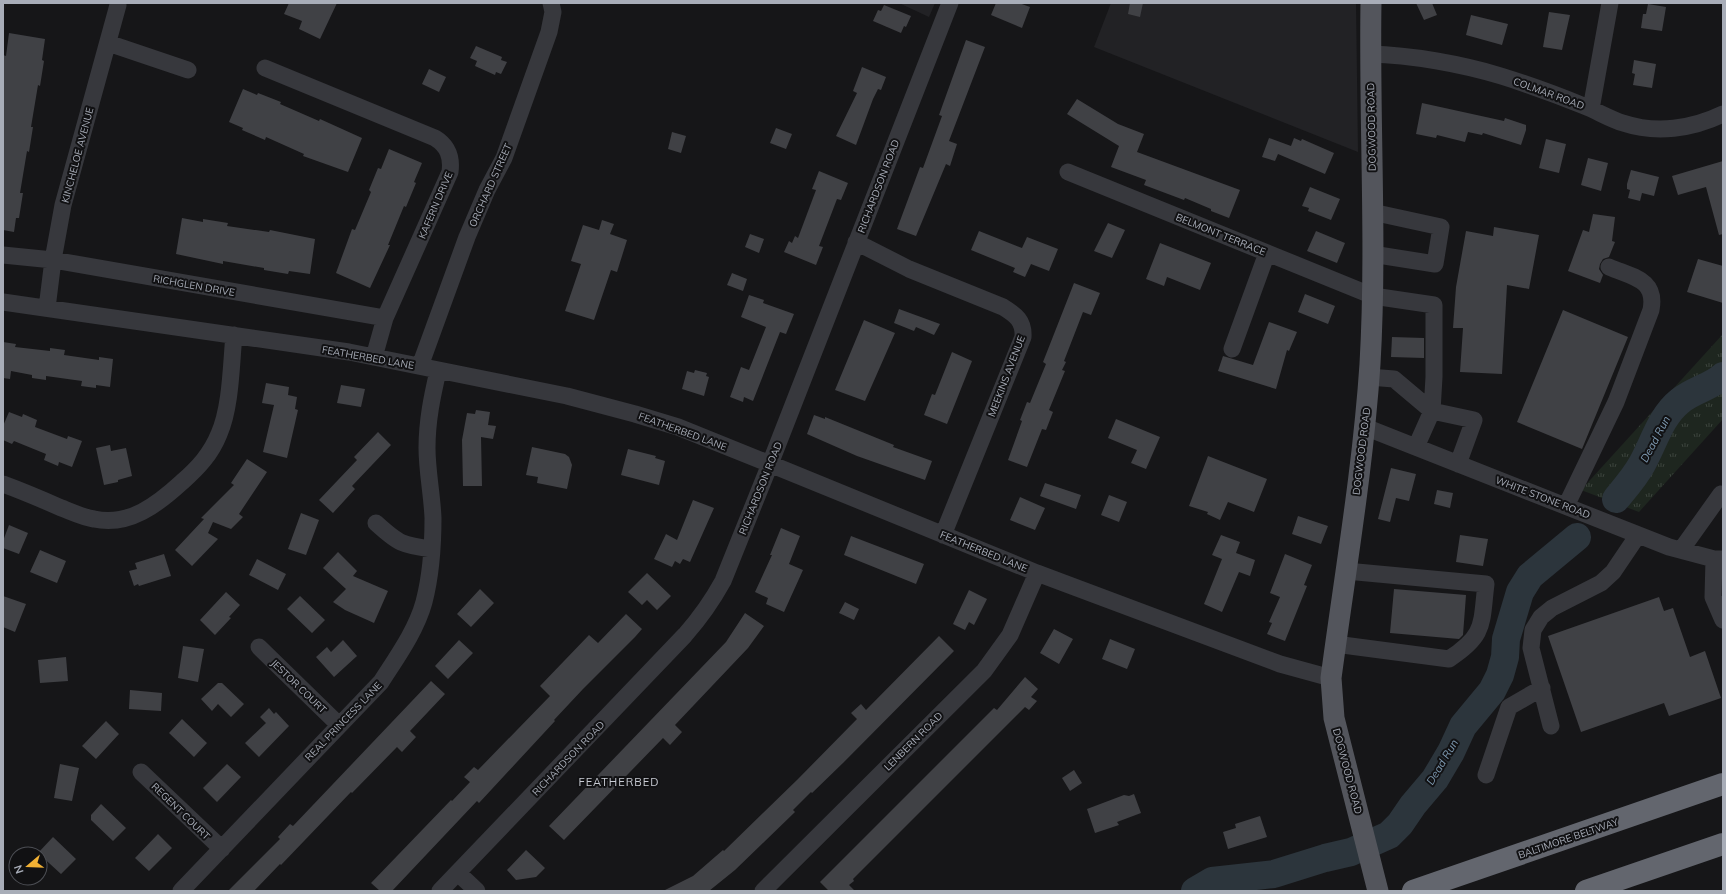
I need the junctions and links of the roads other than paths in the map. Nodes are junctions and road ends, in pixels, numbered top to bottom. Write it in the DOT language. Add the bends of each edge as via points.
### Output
graph roads {
  1 [pos="551,3"];
  2 [pos="950,3"];
  3 [pos="1371,3"];
  4 [pos="1610,3"];
  5 [pos="118,5"];
  6 [pos="108,43"];
  7 [pos="1370,54"];
  8 [pos="265,68"];
  9 [pos="188,70"];
  10 [pos="1591,109"];
  11 [pos="1723,114"];
  12 [pos="1068,172"];
  13 [pos="1372,212"];
  14 [pos="856,242"];
  15 [pos="1267,253"];
  16 [pos="1372,254"];
  17 [pos="3,255"];
  18 [pos="53,260"];
  19 [pos="1609,267"];
  20 [pos="1373,296"];
  21 [pos="3,302"];
  22 [pos="47,308"];
  23 [pos="386,318"];
  24 [pos="234,335"];
  25 [pos="1232,349"];
  26 [pos="374,357"];
  27 [pos="420,366"];
  28 [pos="438,371"];
  29 [pos="1369,376"];
  30 [pos="1432,411"];
  31 [pos="1365,427"];
  32 [pos="1416,447"];
  33 [pos="770,464"];
  34 [pos="1458,464"];
  35 [pos="3,484"];
  36 [pos="1721,494"];
  37 [pos="1566,506"];
  38 [pos="376,523"];
  39 [pos="1638,534"];
  40 [pos="943,535"];
  41 [pos="432,549"];
  42 [pos="1681,550"];
  43 [pos="1718,559"];
  44 [pos="1346,571"];
  45 [pos="1037,573"];
  46 [pos="1723,620"];
  47 [pos="1335,644"];
  48 [pos="259,647"];
  49 [pos="1331,678"];
  50 [pos="1542,688"];
  51 [pos="339,725"];
  52 [pos="1551,726"];
  53 [pos="141,772"];
  54 [pos="1486,775"];
  55 [pos="1723,784"];
  56 [pos="1723,844"];
  57 [pos="222,850"];
  58 [pos="458,873"];
  59 [pos="1415,890"];
  60 [pos="181,891"];
  61 [pos="440,891"];
  62 [pos="477,891"];
  63 [pos="763,891"];
  64 [pos="1378,891"];
  65 [pos="1586,891"];
  1 -- 27 [label="street, ORCHARD STREET" via="553,12 549,32 504,158 467,237"];
  2 -- 14 [label="street, RICHARDSON ROAD"];
  3 -- 7 [label="main road, DOGWOOD ROAD"];
  4 -- 10 [label="street"];
  5 -- 6 [label="street, KINCHELOE AVENUE"];
  6 -- 9 [label="street"];
  6 -- 18 [label="street, KINCHELOE AVENUE" via="63,205"];
  7 -- 10 [label="street, COLMAR ROAD" via="1397,55 1499,75"];
  7 -- 13 [label="main road, DOGWOOD ROAD"];
  8 -- 23 [label="street, KAFERN DRIVE" via="435,138 443,143 449,152 450,172"];
  10 -- 11 [label="street, COLMAR ROAD" via="1622,123 1663,130 1686,127"];
  12 -- 15 [label="street, BELMONT TERRACE"];
  13 -- 16 [label="main road, DOGWOOD ROAD"];
  13 -- 16 [label="street" via="1441,227 1435,264"];
  14 -- 33 [label="street, RICHARDSON ROAD"];
  14 -- 40 [label="street, MEEKINS AVENUE" via="909,268 1003,307 1020,321 1023,331 1023,337"];
  15 -- 20 [label="street, BELMONT TERRACE"];
  15 -- 25 [label="street"];
  16 -- 20 [label="main road, DOGWOOD ROAD"];
  17 -- 18 [label="street, RICHGLEN DRIVE"];
  18 -- 22 [label="street, KINCHELOE AVENUE"];
  18 -- 23 [label="street, RICHGLEN DRIVE"];
  19 -- 37 [label="street" via="1644,282 1650,288 1653,298 1651,310 1616,402"];
  20 -- 29 [label="main road, DOGWOOD ROAD"];
  20 -- 30 [label="street, BELMONT TERRACE" via="1434,305"];
  21 -- 22 [label="street, FEATHERBED LANE"];
  22 -- 24 [label="street, FEATHERBED LANE"];
  23 -- 26 [label="street, KAFERN DRIVE"];
  24 -- 26 [label="street, FEATHERBED LANE"];
  24 -- 35 [label="street" via="226,412 220,434 210,453 196,469 148,510 111,521 94,520"];
  26 -- 27 [label="street, FEATHERBED LANE"];
  27 -- 28 [label="street, FEATHERBED LANE"];
  28 -- 33 [label="street, FEATHERBED LANE" via="567,396 635,414 678,427"];
  28 -- 41 [label="street, REAL PRINCESS LANE" via="430,403 427,450 433,518"];
  29 -- 30 [label="street" via="1394,379"];
  29 -- 31 [label="main road, DOGWOOD ROAD"];
  30 -- 32 [label="street"];
  30 -- 34 [label="street" via="1474,420"];
  31 -- 32 [label="street, WHITE STONE ROAD"];
  31 -- 44 [label="main road, DOGWOOD ROAD"];
  32 -- 34 [label="street, WHITE STONE ROAD"];
  33 -- 40 [label="street, FEATHERBED LANE"];
  33 -- 58 [label="street, RICHARDSON ROAD" via="723,581 702,616"];
  34 -- 37 [label="street, WHITE STONE ROAD"];
  36 -- 42 [label="street"];
  37 -- 39 [label="street, WHITE STONE ROAD"];
  38 -- 41 [label="street" via="394,540 407,546"];
  39 -- 42 [label="street, WHITE STONE ROAD"];
  39 -- 50 [label="street" via="1612,572 1601,583 1552,608 1540,617 1533,630 1531,648"];
  40 -- 45 [label="street, FEATHERBED LANE"];
  41 -- 51 [label="street, REAL PRINCESS LANE" via="423,603 411,632 381,682"];
  42 -- 43 [label="street, WHITE STONE ROAD"];
  43 -- 46 [label="street" via="1713,598"];
  44 -- 47 [label="main road, DOGWOOD ROAD"];
  44 -- 47 [label="street" via="1486,584 1480,629 1464,650 1449,659"];
  45 -- 49 [label="street, FEATHERBED LANE" via="1280,664"];
  45 -- 63 [label="street, LENBERN ROAD" via="1010,635 984,670"];
  47 -- 49 [label="main road, DOGWOOD ROAD"];
  48 -- 51 [label="street, JESTOR COURT"];
  49 -- 64 [label="main road, DOGWOOD ROAD" via="1334,718"];
  50 -- 52 [label="street"];
  50 -- 54 [label="street" via="1509,707"];
  51 -- 57 [label="street, REAL PRINCESS LANE"];
  53 -- 57 [label="street, REGENT COURT"];
  55 -- 59 [label="highway, BALTIMORE BELTWAY"];
  56 -- 65 [label="highway"];
  57 -- 60 [label="street, REAL PRINCESS LANE"];
  58 -- 61 [label="street, RICHARDSON ROAD"];
  58 -- 62 [label="street"];
}
